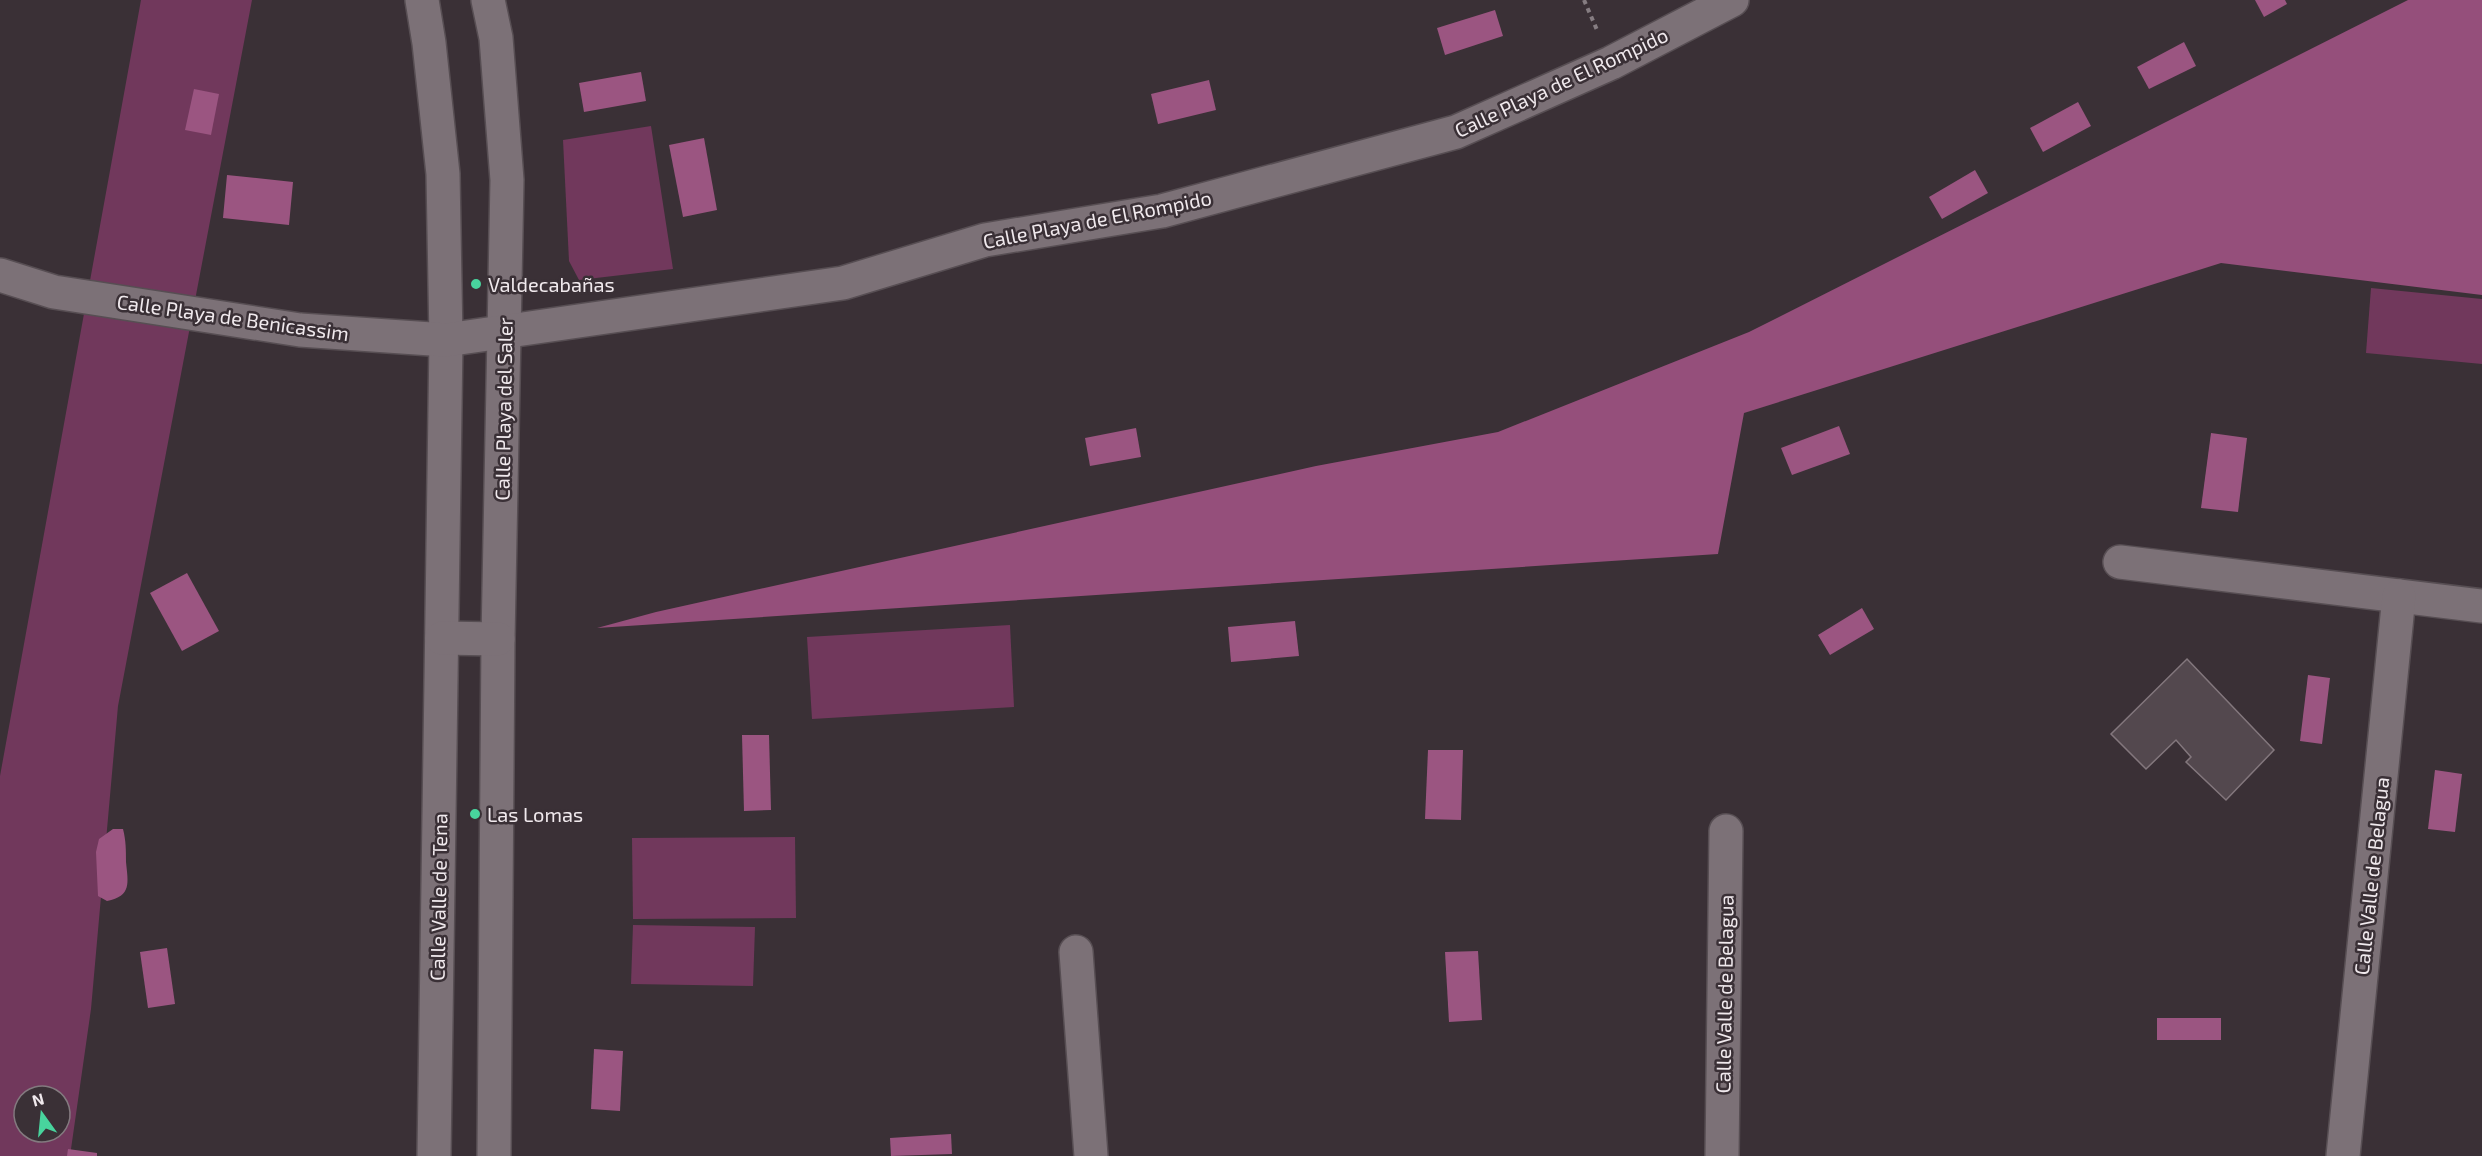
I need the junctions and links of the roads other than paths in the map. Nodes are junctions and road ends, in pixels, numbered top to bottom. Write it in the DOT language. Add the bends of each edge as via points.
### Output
graph roads {
  1 [pos="422,0"];
  2 [pos="488,0"];
  3 [pos="1732,0"];
  4 [pos="0,275"];
  5 [pos="505,333"];
  6 [pos="446,340"];
  7 [pos="2120,562"];
  8 [pos="2399,596"];
  9 [pos="2482,606"];
  10 [pos="442,638"];
  11 [pos="498,639"];
  12 [pos="1726,831"];
  13 [pos="1076,952"];
  14 [pos="434,1156"];
  15 [pos="494,1156"];
  16 [pos="1091,1156"];
  17 [pos="1722,1156"];
  18 [pos="2343,1156"];
  1 -- 6 [label="street" via="443,174"];
  2 -- 5 [label="street, Calle Playa del Saler" via="496,38 507,180"];
  3 -- 5 [label="street, Calle Playa de El Rompido" via="1611,63 1456,132 1162,211 985,240 843,283"];
  4 -- 6 [label="street, Calle Playa de Benicassim" via="54,292 300,330"];
  5 -- 6 [label="street, Calle Playa de Benicassim"];
  5 -- 11 [label="street, Calle Playa del Saler"];
  6 -- 10 [label="street"];
  7 -- 8 [label="street"];
  8 -- 9 [label="street"];
  8 -- 18 [label="street, Calle Valle de Belagua"];
  10 -- 11 [label="street"];
  10 -- 14 [label="street, Calle Valle de Tena"];
  11 -- 15 [label="street"];
  12 -- 17 [label="street, Calle Valle de Belagua"];
  13 -- 16 [label="street"];
}
